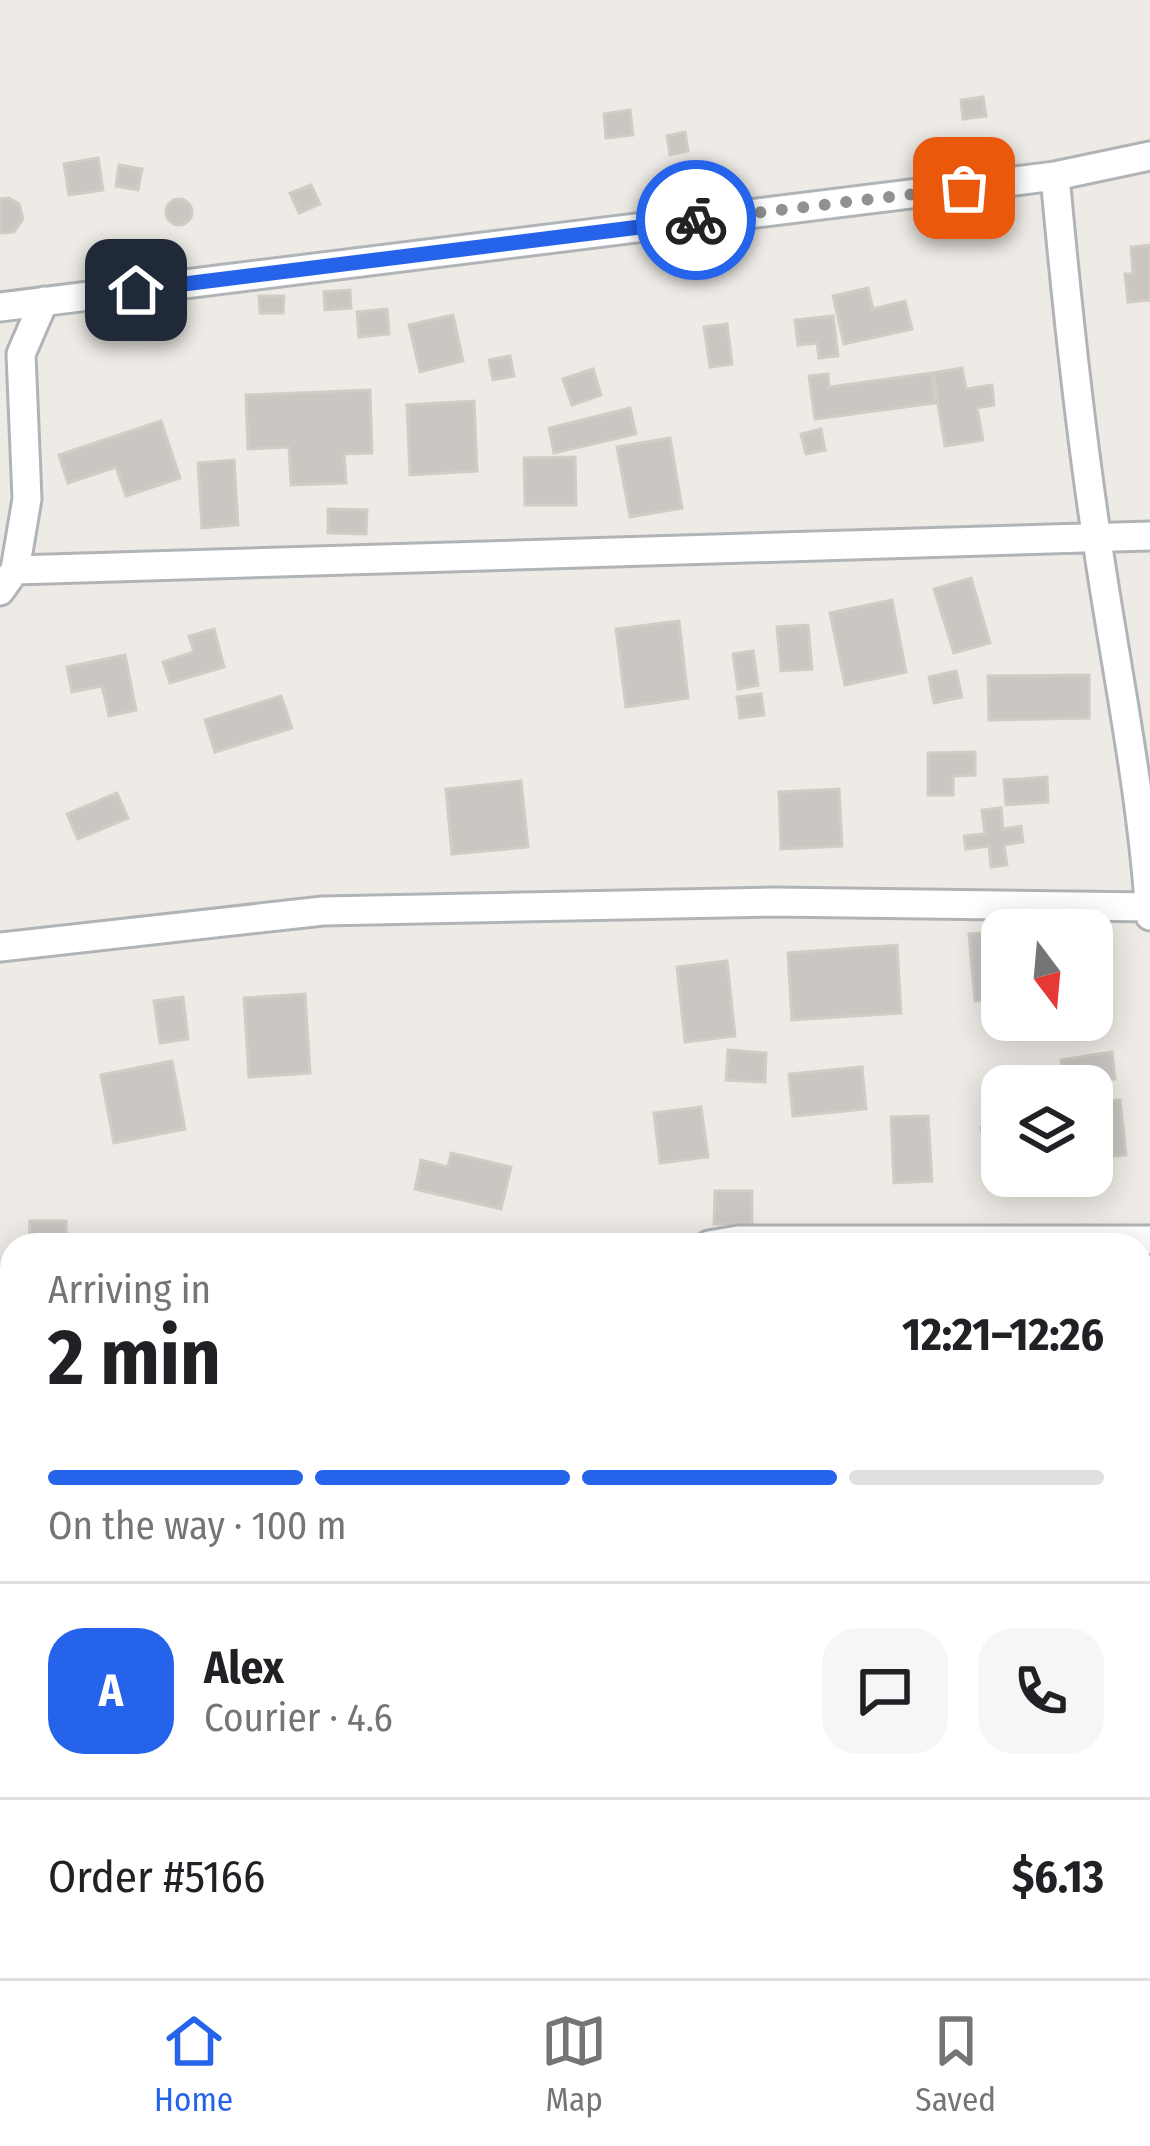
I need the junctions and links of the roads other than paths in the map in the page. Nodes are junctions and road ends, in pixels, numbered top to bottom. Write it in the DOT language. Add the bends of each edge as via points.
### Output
graph roads {
  1 [pos="1150,156"];
  2 [pos="1055,176"];
  3 [pos="44,301"];
  4 [pos="0,307"];
  5 [pos="1096,536"];
  6 [pos="1150,536"];
  7 [pos="8,580"];
  8 [pos="1150,910"];
  9 [pos="0,947"];
  1 -- 2 [label="street"];
  2 -- 3 [label="street"];
  2 -- 5 [label="street"];
  3 -- 4 [label="street"];
  3 -- 7 [label="street" via="21,354 27,499"];
  5 -- 6 [label="street"];
  5 -- 7 [label="street"];
  5 -- 8 [label="street"];
  8 -- 9 [label="street" via="773,902 323,910"];
}
